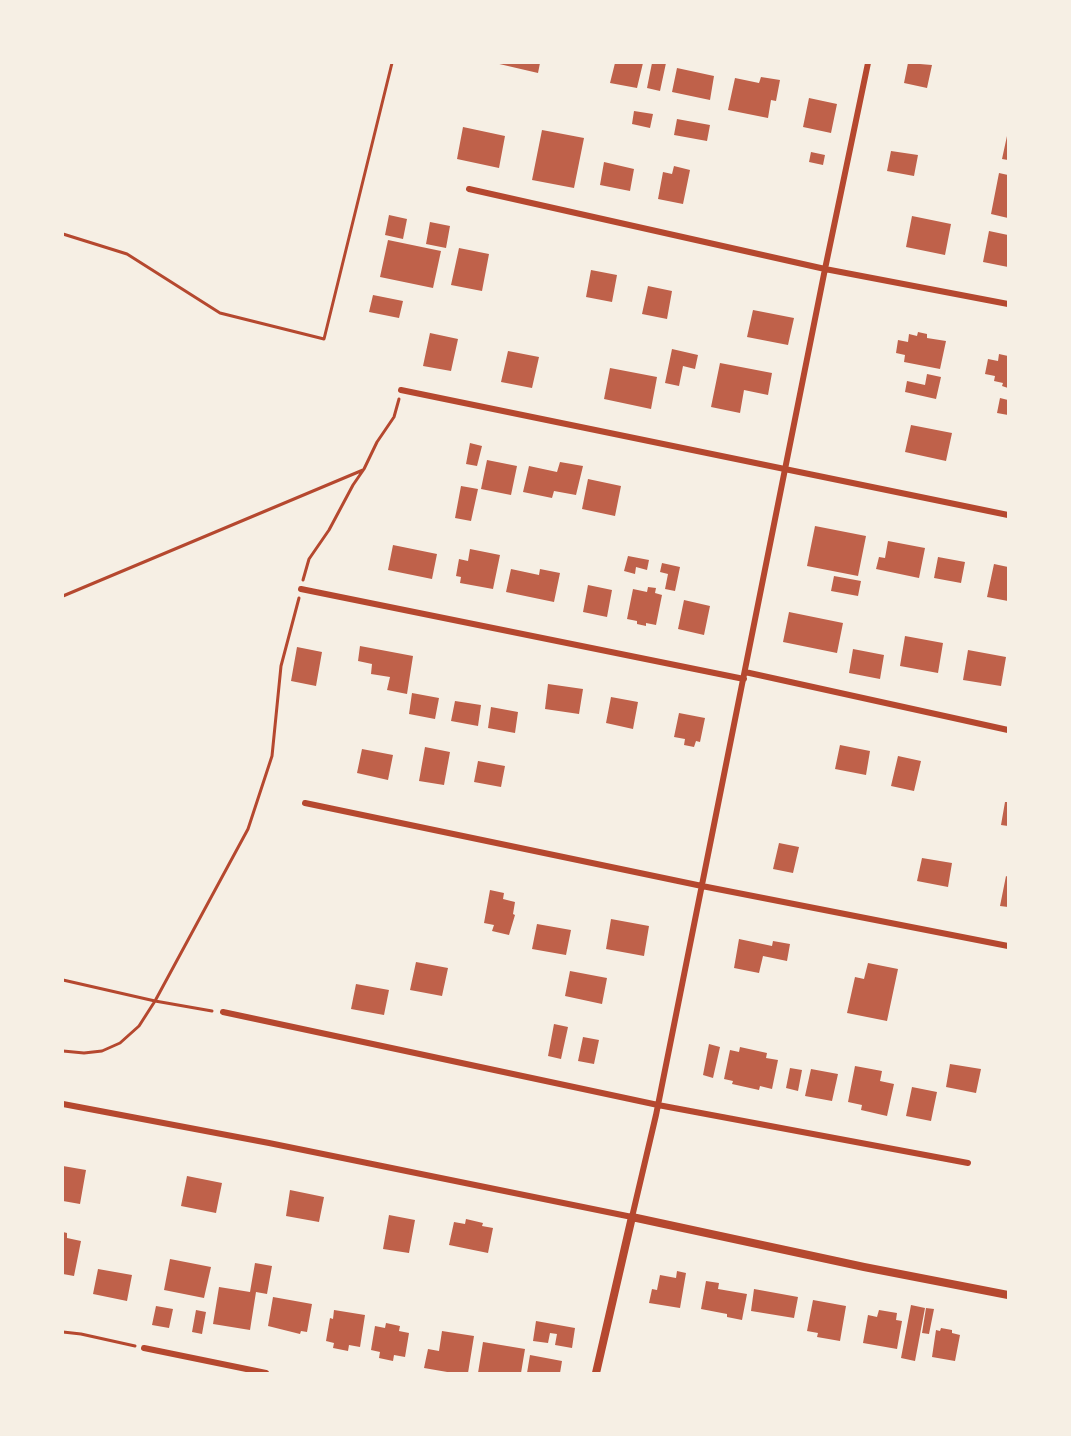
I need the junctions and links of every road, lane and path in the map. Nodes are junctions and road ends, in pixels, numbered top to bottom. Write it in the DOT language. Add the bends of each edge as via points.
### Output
graph roads {
  1 [pos="392,63"];
  2 [pos="868,63"];
  3 [pos="469,189"];
  4 [pos="63,234"];
  5 [pos="825,270"];
  6 [pos="1008,304"];
  7 [pos="401,390"];
  8 [pos="364,469"];
  9 [pos="785,469"];
  10 [pos="1008,515"];
  11 [pos="301,589"];
  12 [pos="63,596"];
  13 [pos="744,676"];
  14 [pos="1008,730"];
  15 [pos="306,803"];
  16 [pos="702,886"];
  17 [pos="1008,946"];
  18 [pos="63,980"];
  19 [pos="155,1001"];
  20 [pos="223,1012"];
  21 [pos="63,1051"];
  22 [pos="63,1104"];
  23 [pos="658,1105"];
  24 [pos="968,1163"];
  25 [pos="632,1217"];
  26 [pos="1008,1295"];
  27 [pos="63,1332"];
  28 [pos="144,1348"];
  29 [pos="266,1373"];
  30 [pos="596,1373"];
  1 -- 4 [label="path" via="324,339 220,313 127,254"];
  2 -- 5 [label="street"];
  3 -- 5 [label="street"];
  5 -- 6 [label="street"];
  5 -- 9 [label="street"];
  7 -- 8 [label="path" via="394,417"];
  7 -- 9 [label="street"];
  8 -- 11 [label="path" via="309,559"];
  8 -- 12 [label="path"];
  9 -- 10 [label="street"];
  9 -- 13 [label="street"];
  11 -- 13 [label="street"];
  11 -- 19 [label="path" via="280,666 272,756 248,829"];
  13 -- 14 [label="street"];
  13 -- 16 [label="street"];
  15 -- 16 [label="street"];
  16 -- 17 [label="street"];
  16 -- 23 [label="street"];
  18 -- 19 [label="path"];
  19 -- 20 [label="path"];
  19 -- 21 [label="path" via="120,1043 102,1051"];
  20 -- 23 [label="street"];
  22 -- 25 [label="street"];
  23 -- 24 [label="street"];
  23 -- 25 [label="street"];
  25 -- 26 [label="street"];
  25 -- 30 [label="street"];
  27 -- 28 [label="path"];
  28 -- 29 [label="street"];
}
